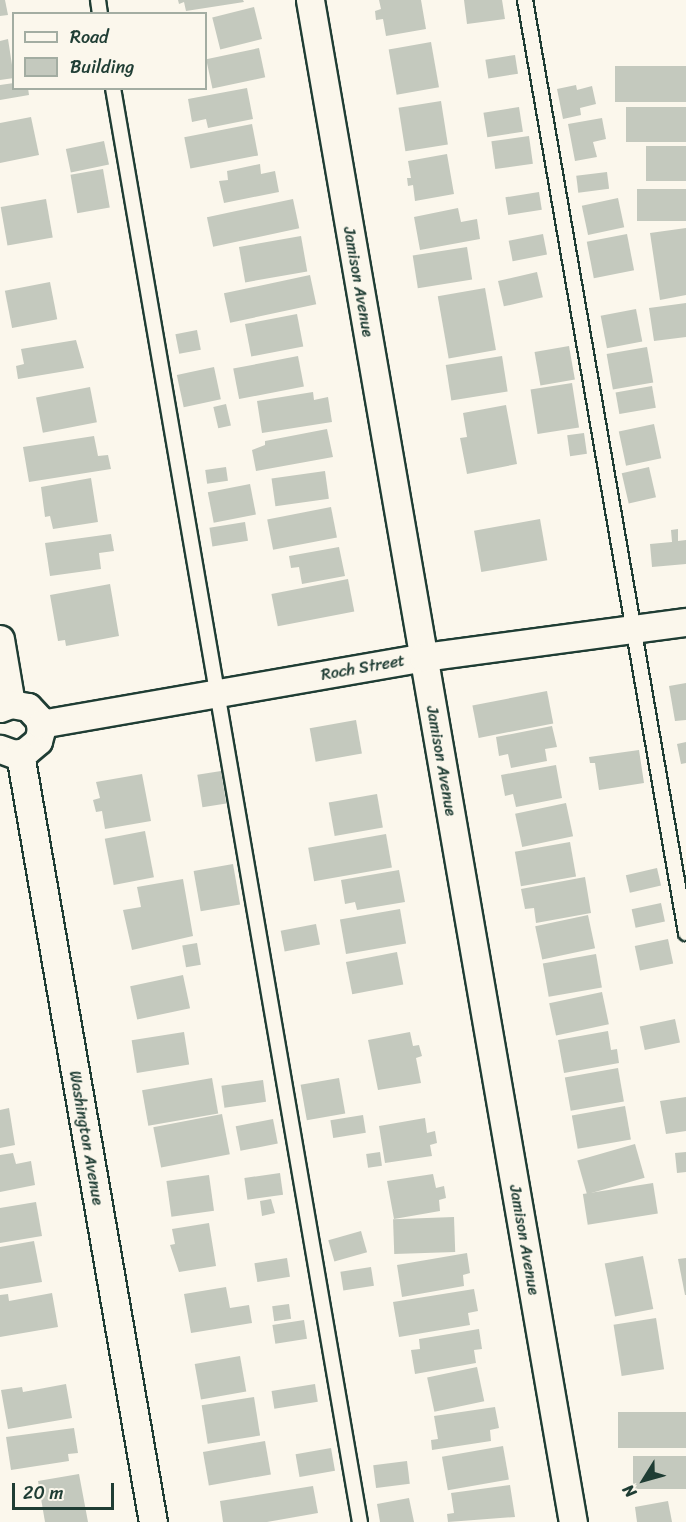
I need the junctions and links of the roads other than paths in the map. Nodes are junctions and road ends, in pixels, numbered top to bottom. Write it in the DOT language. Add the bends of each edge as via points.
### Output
graph roads {
  1 [pos="310,0"];
  2 [pos="525,0"];
  3 [pos="113,90"];
  4 [pos="686,622"];
  5 [pos="633,627"];
  6 [pos="0,639"];
  7 [pos="423,657"];
  8 [pos="216,693"];
  9 [pos="6,706"];
  10 [pos="41,724"];
  11 [pos="10,751"];
  12 [pos="686,933"];
  13 [pos="153,1522"];
  14 [pos="360,1522"];
  15 [pos="573,1522"];
  1 -- 7 [label="street, Jamison Avenue"];
  2 -- 5 [label="lane"];
  3 -- 8 [label="lane"];
  4 -- 5 [label="street, Roch Street"];
  5 -- 7 [label="street, Roch Street"];
  5 -- 12 [label="lane"];
  6 -- 9 [label="street"];
  7 -- 8 [label="street, Roch Street"];
  7 -- 15 [label="street, Jamison Avenue"];
  8 -- 10 [label="street, Roch Street"];
  8 -- 14 [label="lane"];
  9 -- 10 [label="street" via="28,707"];
  10 -- 11 [label="street" via="38,741"];
  11 -- 13 [label="street, Washington Avenue"];
}
